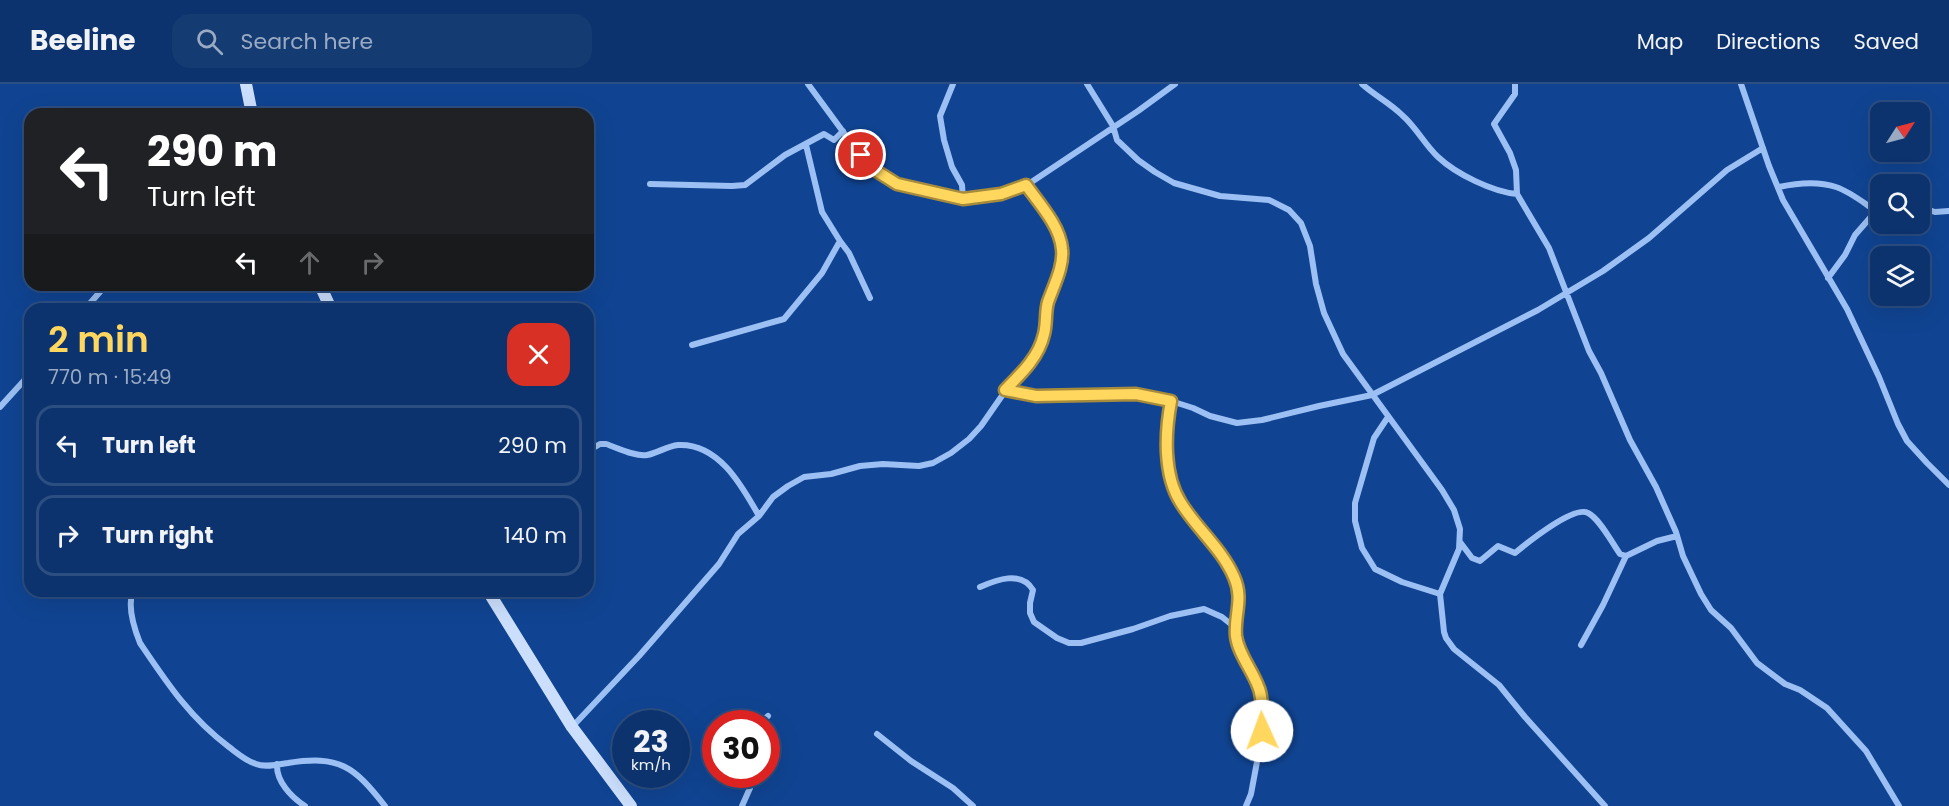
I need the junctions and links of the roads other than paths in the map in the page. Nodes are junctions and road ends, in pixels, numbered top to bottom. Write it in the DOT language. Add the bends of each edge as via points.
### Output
graph roads {
  1 [pos="246,84"];
  2 [pos="808,84"];
  3 [pos="953,84"];
  4 [pos="1087,84"];
  5 [pos="1174,84"];
  6 [pos="1362,84"];
  7 [pos="1515,84"];
  8 [pos="1741,84"];
  9 [pos="251,108"];
  10 [pos="1113,126"];
  11 [pos="843,131"];
  12 [pos="806,145"];
  13 [pos="1763,148"];
  14 [pos="650,184"];
  15 [pos="1026,185"];
  16 [pos="1779,187"];
  17 [pos="1517,194"];
  18 [pos="963,199"];
  19 [pos="1870,206"];
  20 [pos="1930,210"];
  21 [pos="1949,211"];
  22 [pos="1870,220"];
  23 [pos="840,241"];
  24 [pos="1828,278"];
  25 [pos="101,291"];
  26 [pos="1566,292"];
  27 [pos="870,298"];
  28 [pos="90,303"];
  29 [pos="692,345"];
  30 [pos="24,381"];
  31 [pos="1005,390"];
  32 [pos="1372,395"];
  33 [pos="1171,401"];
  34 [pos="0,407"];
  35 [pos="1388,417"];
  36 [pos="594,448"];
  37 [pos="1949,485"];
  38 [pos="759,516"];
  39 [pos="1677,536"];
  40 [pos="1460,542"];
  41 [pos="1626,556"];
  42 [pos="980,587"];
  43 [pos="1440,594"];
  44 [pos="132,597"];
  45 [pos="492,597"];
  46 [pos="1236,636"];
  47 [pos="1581,645"];
  48 [pos="572,727"];
  49 [pos="877,734"];
  50 [pos="277,764"];
  51 [pos="750,788"];
  52 [pos="301,805"];
  53 [pos="385,806"];
  54 [pos="631,806"];
  55 [pos="742,806"];
  56 [pos="973,806"];
  57 [pos="1246,806"];
  58 [pos="1605,806"];
  59 [pos="1899,806"];
  1 -- 9 [label="main road"];
  2 -- 11 [label="street"];
  3 -- 18 [label="street" via="940,116"];
  4 -- 10 [label="street"];
  5 -- 10 [label="street"];
  6 -- 17 [label="street" via="1402,114 1438,158 1460,173 1504,193"];
  7 -- 17 [label="street" via="1515,94 1494,124 1516,170"];
  8 -- 13 [label="street"];
  10 -- 15 [label="street"];
  10 -- 32 [label="street" via="1123,146 1174,183 1220,196 1269,200 1296,217 1310,246 1318,291 1331,331"];
  11 -- 12 [label="street" via="834,140 824,134"];
  11 -- 18 [label="street" via="867,162 897,184"];
  12 -- 14 [label="street" via="785,154 745,185"];
  12 -- 23 [label="street" via="822,212"];
  13 -- 16 [label="street"];
  13 -- 26 [label="street" via="1727,170 1649,238"];
  15 -- 18 [label="street" via="1001,194"];
  15 -- 31 [label="street" via="1054,225 1062,262 1047,307 1044,335 1031,363"];
  16 -- 19 [label="street" via="1802,183 1836,187"];
  16 -- 24 [label="street"];
  17 -- 26 [label="street" via="1541,232"];
  20 -- 21 [label="street"];
  22 -- 24 [label="street" via="1855,235"];
  23 -- 27 [label="street"];
  23 -- 29 [label="street" via="822,273 784,319"];
  24 -- 37 [label="street" via="1859,333 1907,441"];
  25 -- 28 [label="street"];
  26 -- 32 [label="street"];
  26 -- 39 [label="street" via="1588,351"];
  30 -- 34 [label="street"];
  31 -- 33 [label="street" via="1036,396 1136,394"];
  31 -- 38 [label="street" via="981,426 951,453 919,466 860,466 804,477 773,497"];
  32 -- 33 [label="street" via="1237,423"];
  32 -- 35 [label="street"];
  33 -- 46 [label="street" via="1168,465 1172,484 1181,504 1233,575 1239,602"];
  35 -- 40 [label="street" via="1448,499 1460,529"];
  35 -- 43 [label="street" via="1374,438 1355,503 1362,548 1375,569"];
  36 -- 38 [label="street" via="606,444 644,455 679,445 703,451 729,470"];
  38 -- 48 [label="street" via="738,534 719,564"];
  39 -- 41 [label="street"];
  39 -- 59 [label="street" via="1694,581 1711,610 1731,628 1757,663 1827,708 1866,751"];
  40 -- 41 [label="street" via="1472,558 1480,561 1498,546 1515,553 1565,518 1584,511 1597,521 1620,554"];
  40 -- 43 [label="street"];
  41 -- 47 [label="street"];
  42 -- 46 [label="street" via="1001,578 1019,579 1030,585 1030,613 1034,622 1069,643 1204,609 1232,625"];
  43 -- 58 [label="street" via="1444,632 1450,644 1499,685"];
  44 -- 50 [label="street" via="140,643 190,713 248,760 258,765"];
  45 -- 48 [label="main road"];
  46 -- 57 [label="street" via="1261,698 1262,731"];
  48 -- 54 [label="main road"];
  49 -- 56 [label="street"];
  50 -- 52 [label="street" via="281,782"];
  50 -- 53 [label="street" via="312,759 347,767 369,785"];
  51 -- 55 [label="street"];
}
